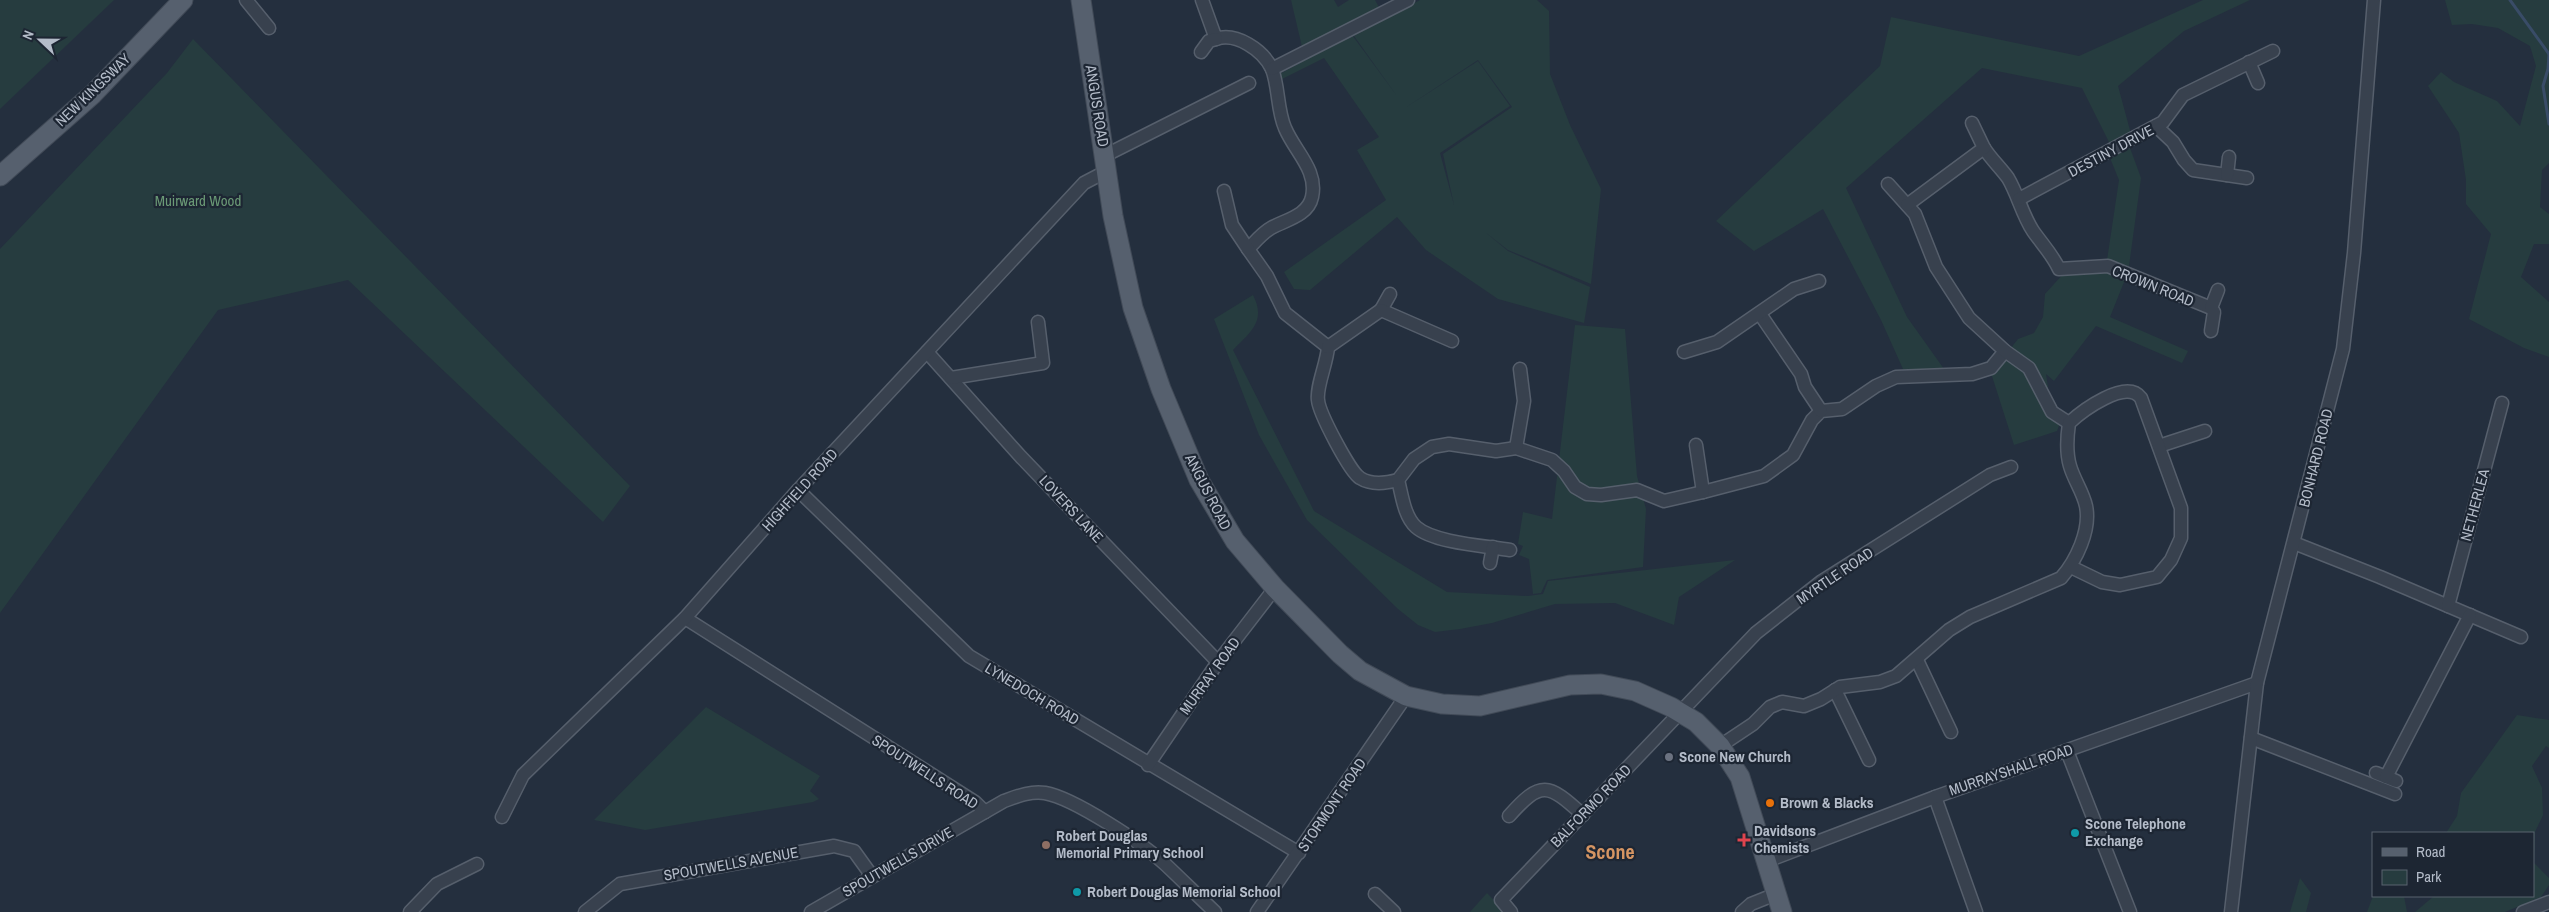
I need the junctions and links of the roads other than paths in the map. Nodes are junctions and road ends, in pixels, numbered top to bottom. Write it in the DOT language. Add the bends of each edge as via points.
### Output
graph roads {
  1 [pos="183,0"];
  2 [pos="246,0"];
  3 [pos="1081,0"];
  4 [pos="1202,0"];
  5 [pos="1408,0"];
  6 [pos="2374,0"];
  7 [pos="269,28"];
  8 [pos="1216,39"];
  9 [pos="2273,51"];
  10 [pos="1201,52"];
  11 [pos="2249,62"];
  12 [pos="1272,69"];
  13 [pos="1249,83"];
  14 [pos="2258,83"];
  15 [pos="1972,123"];
  16 [pos="2156,126"];
  17 [pos="1984,148"];
  18 [pos="2229,157"];
  19 [pos="1105,163"];
  20 [pos="2227,175"];
  21 [pos="0,176"];
  22 [pos="2247,178"];
  23 [pos="1888,184"];
  24 [pos="1224,191"];
  25 [pos="2019,199"];
  26 [pos="1907,205"];
  27 [pos="1248,249"];
  28 [pos="1820,281"];
  29 [pos="2218,290"];
  30 [pos="1390,294"];
  31 [pos="2211,308"];
  32 [pos="1381,310"];
  33 [pos="1760,314"];
  34 [pos="1038,322"];
  35 [pos="2211,330"];
  36 [pos="1452,341"];
  37 [pos="1328,347"];
  38 [pos="2005,350"];
  39 [pos="927,352"];
  40 [pos="1684,352"];
  41 [pos="1520,369"];
  42 [pos="951,378"];
  43 [pos="2502,403"];
  44 [pos="1821,411"];
  45 [pos="2069,424"];
  46 [pos="2204,431"];
  47 [pos="1696,445"];
  48 [pos="2158,446"];
  49 [pos="1516,448"];
  50 [pos="2011,467"];
  51 [pos="1398,480"];
  52 [pos="798,490"];
  53 [pos="1703,492"];
  54 [pos="2294,543"];
  55 [pos="1493,547"];
  56 [pos="1510,550"];
  57 [pos="1490,563"];
  58 [pos="2071,567"];
  59 [pos="1275,588"];
  60 [pos="2448,606"];
  61 [pos="2470,615"];
  62 [pos="685,618"];
  63 [pos="2521,637"];
  64 [pos="1917,660"];
  65 [pos="1218,662"];
  66 [pos="2257,683"];
  67 [pos="1835,690"];
  68 [pos="1406,696"];
  69 [pos="1680,712"];
  70 [pos="1951,732"];
  71 [pos="2250,738"];
  72 [pos="1720,746"];
  73 [pos="2067,751"];
  74 [pos="1869,760"];
  75 [pos="1148,765"];
  76 [pos="1935,797"];
  77 [pos="985,812"];
  78 [pos="1583,815"];
  79 [pos="1509,816"];
  80 [pos="502,817"];
  81 [pos="1299,853"];
  82 [pos="1767,861"];
  83 [pos="477,864"];
  84 [pos="872,876"];
  85 [pos="1375,894"];
  86 [pos="1776,894"];
  87 [pos="2549,902"];
  88 [pos="410,912"];
  89 [pos="585,912"];
  90 [pos="811,912"];
  91 [pos="1215,912"];
  92 [pos="1256,912"];
  93 [pos="1394,912"];
  94 [pos="1511,912"];
  95 [pos="1742,912"];
  96 [pos="1782,912"];
  97 [pos="1976,912"];
  98 [pos="2130,912"];
  99 [pos="2231,912"];
  100 [pos="2523,912"];
  1 -- 21 [label="main road, NEW KINGSWAY" via="93,94"];
  2 -- 7 [label="street"];
  3 -- 19 [label="main road, ANGUS ROAD"];
  4 -- 8 [label="street"];
  5 -- 12 [label="street"];
  6 -- 54 [label="street, BONHARD ROAD" via="2343,349"];
  8 -- 10 [label="street" via="1209,41"];
  8 -- 12 [label="street" via="1232,36 1241,40"];
  9 -- 11 [label="street, DESTINY DRIVE"];
  11 -- 14 [label="street"];
  11 -- 16 [label="street, DESTINY DRIVE" via="2183,95 2163,122"];
  12 -- 27 [label="street" via="1283,123 1310,172 1312,199 1300,213 1269,229"];
  13 -- 19 [label="street, HIGHFIELD ROAD"];
  15 -- 17 [label="street, CROWN ROAD"];
  16 -- 20 [label="street" via="2174,142 2193,170"];
  16 -- 25 [label="street, DESTINY DRIVE"];
  17 -- 25 [label="street, CROWN ROAD" via="2007,177"];
  17 -- 26 [label="street"];
  18 -- 20 [label="street"];
  19 -- 39 [label="street, HIGHFIELD ROAD"];
  19 -- 59 [label="main road, ANGUS ROAD" via="1133,308 1161,389 1214,508 1234,541"];
  20 -- 22 [label="street"];
  23 -- 26 [label="street"];
  24 -- 27 [label="street" via="1232,225"];
  25 -- 31 [label="street, CROWN ROAD" via="2026,221 2053,255 2059,269 2108,266"];
  26 -- 38 [label="street" via="1922,228 1936,267 1969,318"];
  27 -- 37 [label="street" via="1267,276 1285,313"];
  28 -- 33 [label="street" via="1794,289"];
  29 -- 31 [label="street, CROWN ROAD"];
  30 -- 32 [label="street"];
  31 -- 35 [label="street, CROWN ROAD" via="2214,312"];
  32 -- 36 [label="street"];
  32 -- 37 [label="street"];
  33 -- 40 [label="street" via="1717,342"];
  33 -- 44 [label="street" via="1801,374 1805,387"];
  34 -- 42 [label="street" via="1043,363"];
  37 -- 51 [label="street" via="1317,398 1321,414 1347,462 1360,478 1382,484"];
  38 -- 44 [label="street" via="1991,368 1972,374 1896,378 1876,386 1842,409"];
  38 -- 45 [label="street" via="2029,368 2052,412"];
  39 -- 42 [label="street, LOVERS LANE"];
  39 -- 52 [label="street, HIGHFIELD ROAD"];
  41 -- 49 [label="street" via="1524,401"];
  42 -- 65 [label="street, LOVERS LANE" via="1028,464"];
  43 -- 60 [label="street, NETHERLEA"];
  44 -- 53 [label="street" via="1812,420 1793,455 1764,476"];
  45 -- 48 [label="street" via="2114,393 2125,390 2141,398"];
  45 -- 58 [label="street" via="2069,465 2086,507 2086,529"];
  46 -- 48 [label="street"];
  47 -- 53 [label="street"];
  48 -- 58 [label="street" via="2181,508 2180,538 2171,560 2157,577 2120,585 2102,582"];
  49 -- 51 [label="street" via="1496,451 1449,444 1432,446 1414,459"];
  49 -- 53 [label="street" via="1552,460 1564,470 1575,487 1587,494 1637,490 1664,501"];
  50 -- 69 [label="street, MYRTLE ROAD" via="1990,475 1822,581 1756,633"];
  51 -- 55 [label="street" via="1406,512 1415,526 1427,535"];
  52 -- 62 [label="street, HIGHFIELD ROAD"];
  52 -- 75 [label="street, LYNEDOCH ROAD" via="969,656"];
  54 -- 60 [label="street"];
  54 -- 66 [label="street, BONHARD ROAD"];
  55 -- 56 [label="street"];
  55 -- 57 [label="street"];
  58 -- 64 [label="street" via="2061,578 1970,617 1949,630"];
  59 -- 65 [label="street, MURRAY ROAD"];
  59 -- 68 [label="main road, ANGUS ROAD" via="1360,671"];
  60 -- 61 [label="street"];
  61 -- 63 [label="street"];
  61 -- 71 [label="street" via="2388,781"];
  62 -- 77 [label="street, SPOUTWELLS ROAD" via="975,802"];
  62 -- 80 [label="street, HIGHFIELD ROAD" via="523,775"];
  64 -- 67 [label="street" via="1896,676 1880,682 1855,683"];
  64 -- 70 [label="street"];
  65 -- 75 [label="street, MURRAY ROAD"];
  66 -- 71 [label="street, BONHARD ROAD"];
  66 -- 73 [label="street, MURRAYSHALL ROAD"];
  67 -- 72 [label="street" via="1804,706 1782,702 1770,707 1753,724"];
  67 -- 74 [label="street"];
  68 -- 69 [label="main road, ANGUS ROAD" via="1442,704 1480,706 1570,685 1601,684 1635,691"];
  68 -- 81 [label="street, STORMONT ROAD"];
  69 -- 72 [label="main road, ANGUS ROAD" via="1696,722"];
  69 -- 78 [label="street, BALFORMO ROAD"];
  71 -- 99 [label="street, BONHARD ROAD"];
  72 -- 82 [label="main road, ANGUS ROAD" via="1740,777"];
  73 -- 76 [label="street, MURRAYSHALL ROAD"];
  73 -- 98 [label="street"];
  75 -- 81 [label="street, LYNEDOCH ROAD"];
  76 -- 82 [label="street, MURRAYSHALL ROAD"];
  76 -- 97 [label="street"];
  77 -- 84 [label="street, SPOUTWELLS DRIVE"];
  77 -- 91 [label="street, SPOUTWELLS ROAD" via="1023,793 1044,793 1067,800 1101,819 1164,863"];
  78 -- 79 [label="street" via="1564,797 1545,790 1531,793"];
  78 -- 94 [label="street, BALFORMO ROAD" via="1502,900"];
  81 -- 92 [label="street, STORMONT ROAD"];
  82 -- 86 [label="main road, ANGUS ROAD"];
  83 -- 88 [label="street" via="437,884"];
  84 -- 89 [label="street, SPOUTWELLS AVENUE" via="854,851 834,846 620,884"];
  84 -- 90 [label="street, SPOUTWELLS DRIVE"];
  85 -- 93 [label="street"];
  86 -- 95 [label="street"];
  86 -- 96 [label="main road, ANGUS ROAD"];
  87 -- 100 [label="street"];
}
